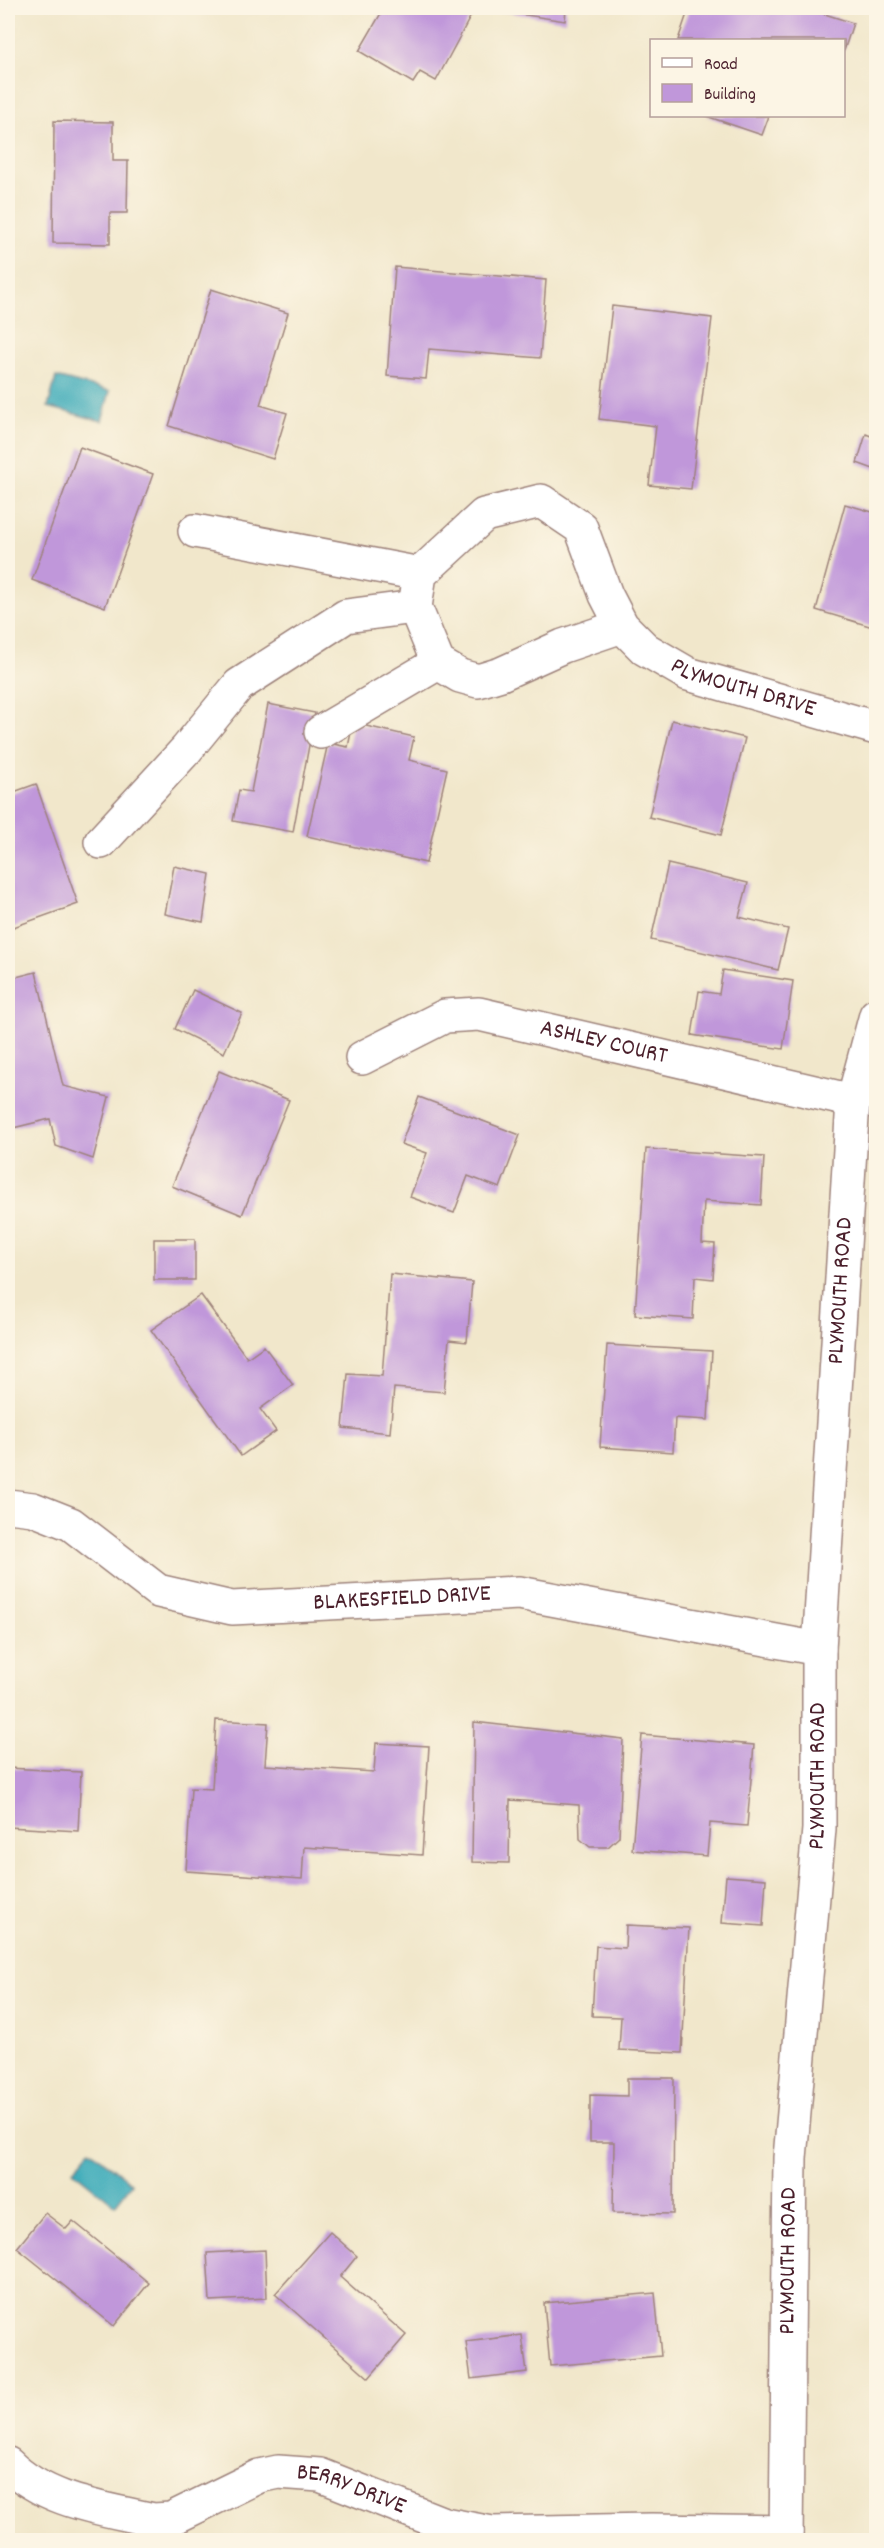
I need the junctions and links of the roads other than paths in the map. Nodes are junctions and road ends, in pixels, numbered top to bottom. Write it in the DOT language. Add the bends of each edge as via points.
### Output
graph roads {
  1 [pos="195,531"];
  2 [pos="420,574"];
  3 [pos="415,607"];
  4 [pos="622,626"];
  5 [pos="438,663"];
  6 [pos="876,728"];
  7 [pos="321,732"];
  8 [pos="101,843"];
  9 [pos="876,1015"];
  10 [pos="362,1058"];
  11 [pos="853,1101"];
  12 [pos="8,1506"];
  13 [pos="819,1649"];
  14 [pos="8,2464"];
  15 [pos="786,2536"];
  1 -- 2 [label="street"];
  2 -- 3 [label="street"];
  2 -- 4 [label="street, PLYMOUTH DRIVE" via="484,514 541,501 581,528"];
  3 -- 5 [label="street"];
  3 -- 8 [label="street" via="346,616 240,685"];
  4 -- 5 [label="street" via="478,681"];
  4 -- 6 [label="street, PLYMOUTH DRIVE" via="645,650 688,674"];
  5 -- 7 [label="street"];
  9 -- 11 [label="street, PLYMOUTH ROAD"];
  10 -- 11 [label="street, ASHLEY COURT" via="445,1016 479,1014"];
  11 -- 13 [label="street, PLYMOUTH ROAD"];
  12 -- 13 [label="street, BLAKESFIELD DRIVE" via="33,1509 71,1524 159,1591 232,1608 519,1593"];
  13 -- 15 [label="street, PLYMOUTH ROAD" via="819,1829 790,2158"];
  14 -- 15 [label="street, BERRY DRIVE" via="22,2479 45,2492 153,2520 171,2519 260,2476 278,2472 320,2475 444,2524 492,2533 652,2530"];
}
